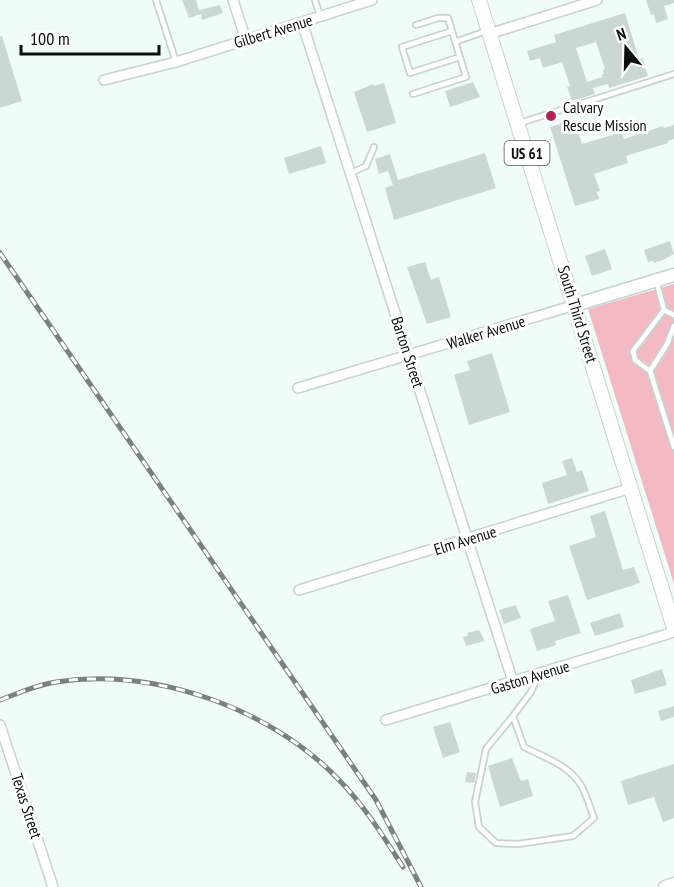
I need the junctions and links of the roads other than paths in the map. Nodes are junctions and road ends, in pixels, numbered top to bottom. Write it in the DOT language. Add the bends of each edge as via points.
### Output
graph roads {
  1 [pos="156,0"];
  2 [pos="233,0"];
  3 [pos="315,0"];
  4 [pos="372,0"];
  5 [pos="479,0"];
  6 [pos="597,0"];
  7 [pos="569,4"];
  8 [pos="320,16"];
  9 [pos="302,22"];
  10 [pos="416,25"];
  11 [pos="452,32"];
  12 [pos="489,32"];
  13 [pos="246,40"];
  14 [pos="455,42"];
  15 [pos="460,57"];
  16 [pos="176,62"];
  17 [pos="674,74"];
  18 [pos="104,81"];
  19 [pos="414,94"];
  20 [pos="518,124"];
  21 [pos="375,147"];
  22 [pos="351,173"];
  23 [pos="674,274"];
  24 [pos="656,280"];
  25 [pos="575,305"];
  26 [pos="664,310"];
  27 [pos="674,315"];
  28 [pos="674,326"];
  29 [pos="409,355"];
  30 [pos="650,371"];
  31 [pos="298,388"];
  32 [pos="674,447"];
  33 [pos="631,488"];
  34 [pos="468,540"];
  35 [pos="299,590"];
  36 [pos="674,630"];
  37 [pos="539,674"];
  38 [pos="513,682"];
  39 [pos="513,716"];
  40 [pos="386,720"];
  41 [pos="0,725"];
  42 [pos="674,884"];
  43 [pos="53,887"];
  44 [pos="665,887"];
  1 -- 16 [label="lane"];
  2 -- 13 [label="street"];
  3 -- 8 [label="lane"];
  4 -- 8 [label="street, Gilbert Avenue"];
  5 -- 12 [label="main road, South Third Street / US 61"];
  6 -- 7 [label="street"];
  7 -- 12 [label="street"];
  8 -- 9 [label="street, Gilbert Avenue"];
  9 -- 13 [label="street, Gilbert Avenue"];
  9 -- 22 [label="street, Barton Street"];
  10 -- 11 [label="lane" via="447,18"];
  11 -- 14 [label="lane"];
  11 -- 15 [label="lane" via="402,47 410,73"];
  12 -- 14 [label="lane"];
  12 -- 20 [label="main road, South Third Street / US 61"];
  13 -- 16 [label="street, Gilbert Avenue"];
  14 -- 15 [label="lane"];
  15 -- 19 [label="lane" via="466,77"];
  16 -- 18 [label="street, Gilbert Avenue"];
  17 -- 20 [label="lane"];
  20 -- 25 [label="main road, South Third Street / US 61"];
  21 -- 22 [label="lane" via="366,166"];
  22 -- 29 [label="street, Barton Street"];
  23 -- 24 [label="street, Walker Avenue"];
  24 -- 25 [label="street, Walker Avenue"];
  24 -- 26 [label="lane"];
  25 -- 29 [label="street, Walker Avenue"];
  25 -- 33 [label="main road, South Third Street / US 61"];
  26 -- 27 [label="lane"];
  26 -- 30 [label="lane" via="633,351 635,360"];
  28 -- 30 [label="lane"];
  29 -- 31 [label="street, Walker Avenue"];
  29 -- 34 [label="street, Barton Street"];
  30 -- 32 [label="lane"];
  33 -- 34 [label="street, Elm Avenue"];
  33 -- 36 [label="main road, South Third Street / US 61"];
  34 -- 35 [label="street, Elm Avenue"];
  34 -- 38 [label="street, Barton Street"];
  36 -- 37 [label="street, Gaston Avenue"];
  37 -- 38 [label="street, Gaston Avenue"];
  37 -- 39 [label="lane"];
  38 -- 40 [label="street, Gaston Avenue"];
  39 -- 39 [label="lane" via="524,747 574,775 582,787 594,818 573,836 496,843 479,826 475,802 486,750"];
  41 -- 43 [label="street, Texas Street"];
  42 -- 44 [label="street"];
}
